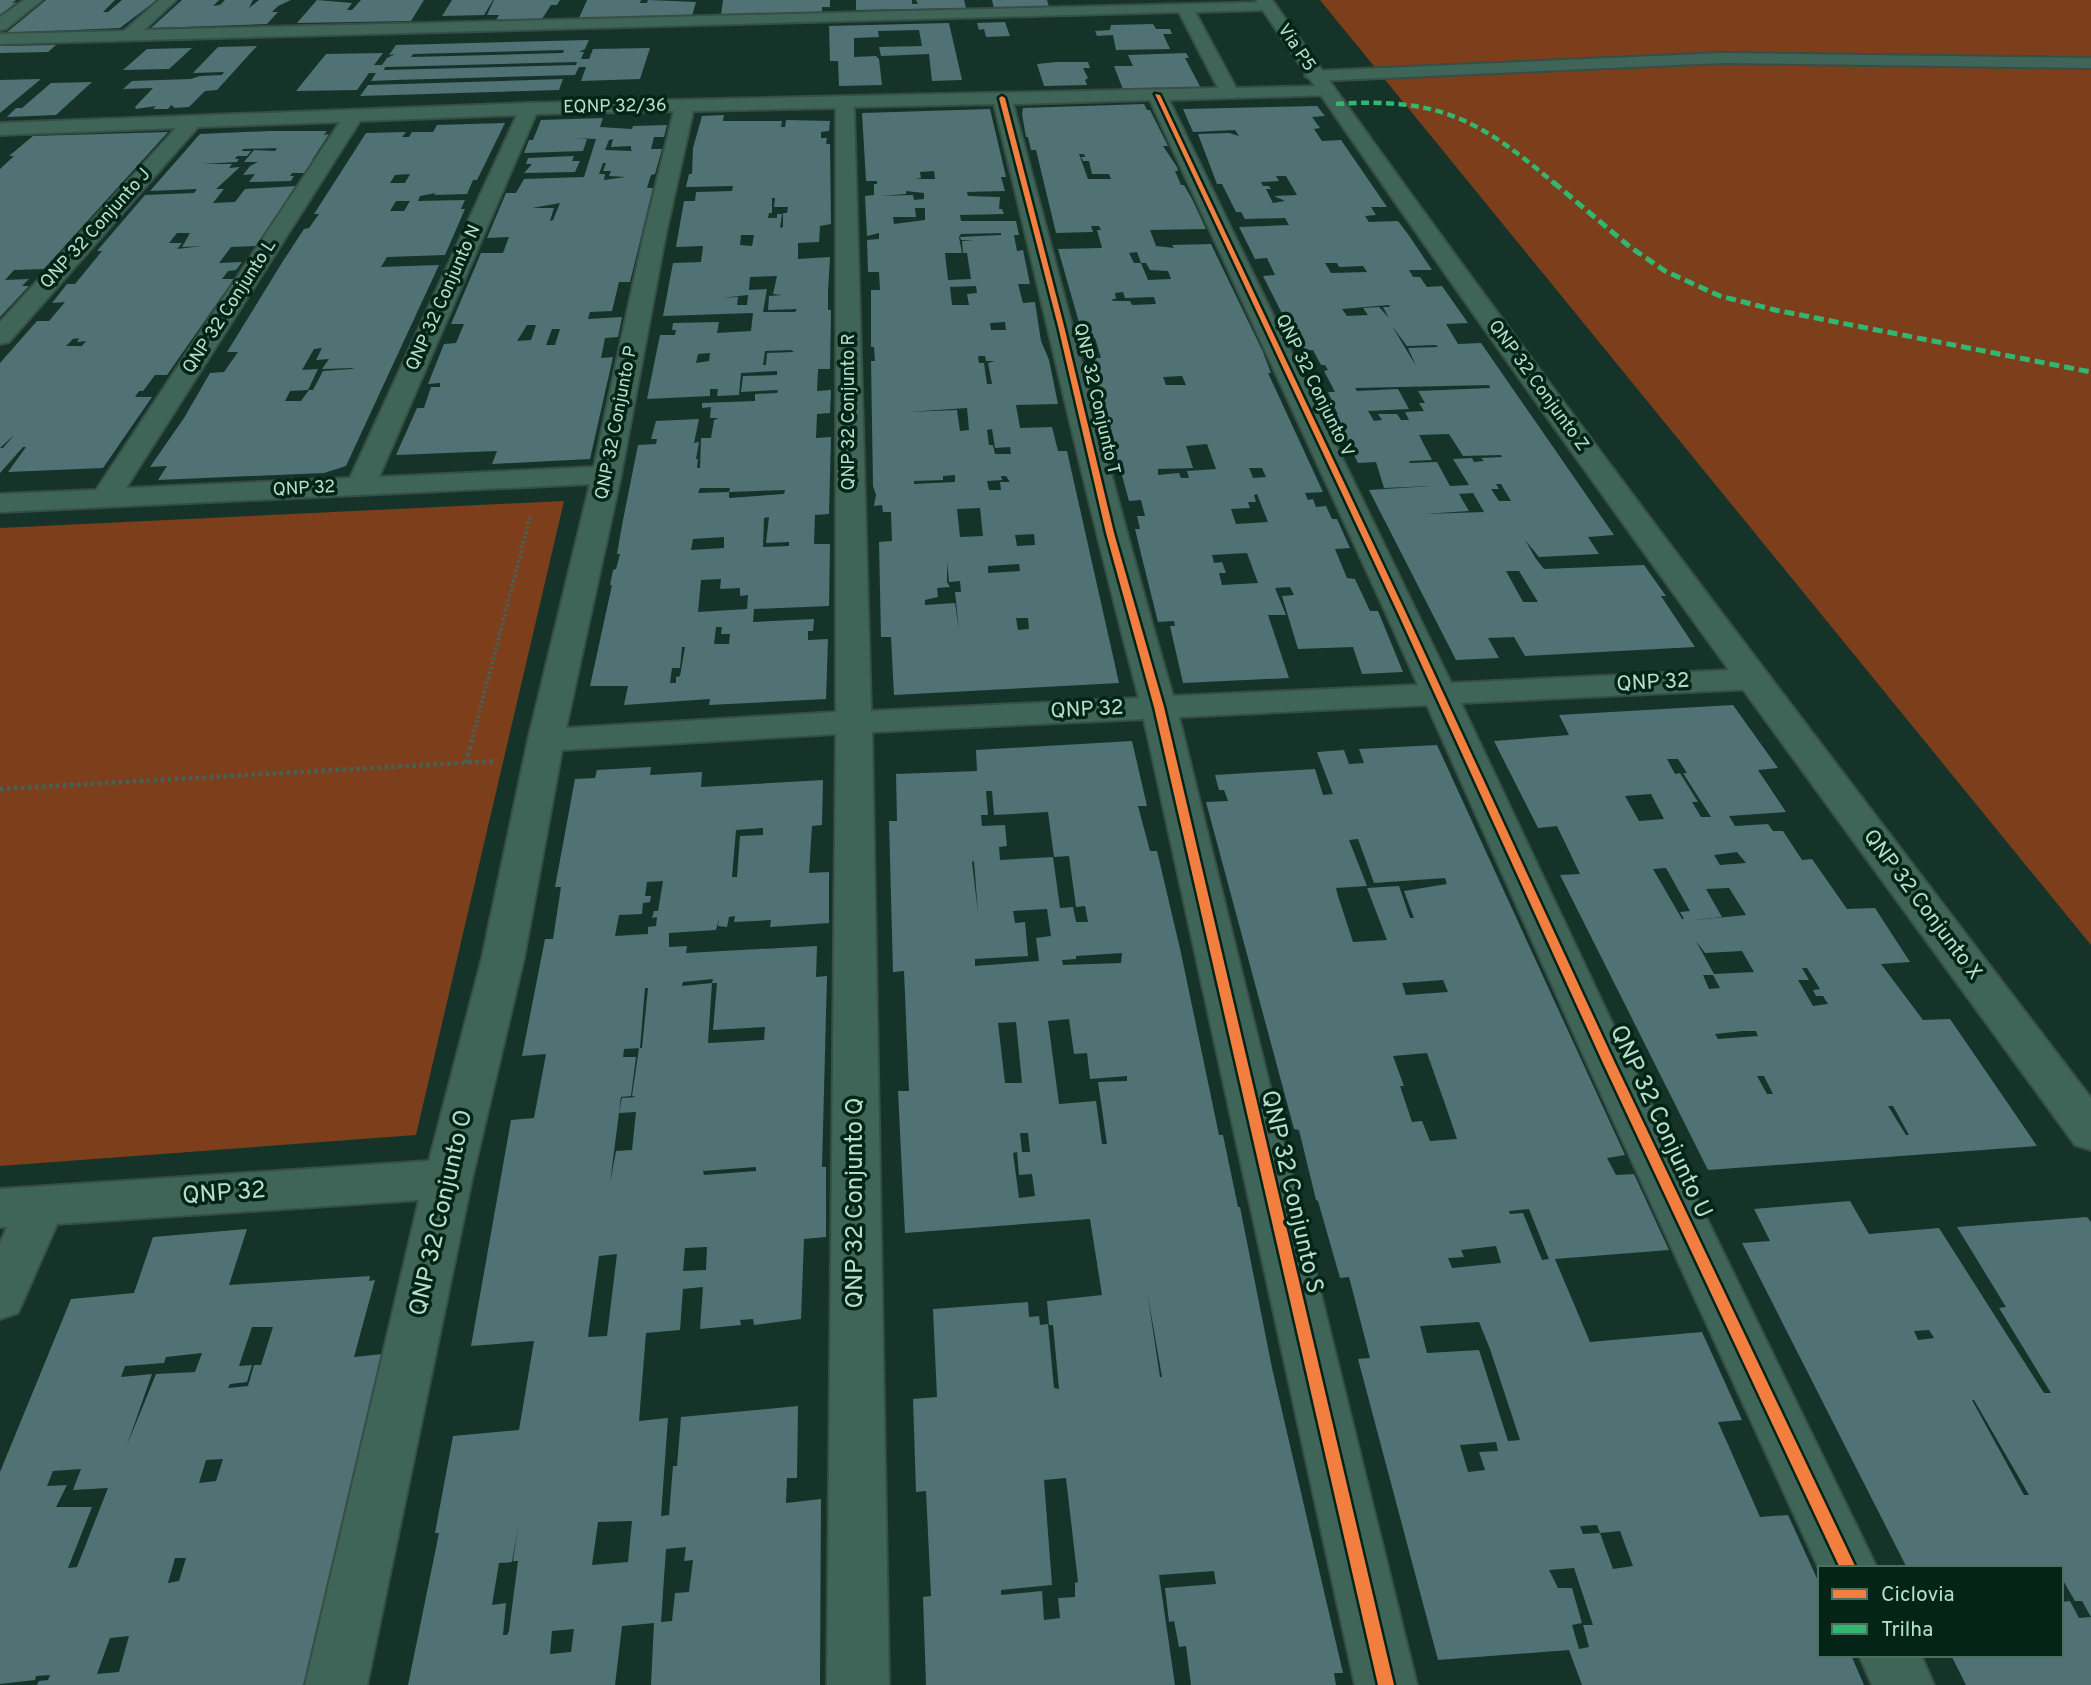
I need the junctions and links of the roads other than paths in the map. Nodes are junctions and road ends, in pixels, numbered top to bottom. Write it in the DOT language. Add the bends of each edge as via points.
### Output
graph roads {
  1 [pos="34,0"];
  2 [pos="168,0"];
  3 [pos="709,0"];
  4 [pos="841,0"];
  5 [pos="1265,2"];
  6 [pos="1117,4"];
  7 [pos="981,6"];
  8 [pos="1184,7"];
  9 [pos="434,9"];
  10 [pos="295,10"];
  11 [pos="841,18"];
  12 [pos="705,22"];
  13 [pos="0,25"];
  14 [pos="424,27"];
  15 [pos="277,31"];
  16 [pos="129,35"];
  17 [pos="0,39"];
  18 [pos="2091,63"];
  19 [pos="1319,83"];
  20 [pos="1230,93"];
  21 [pos="1157,95"];
  22 [pos="1002,98"];
  23 [pos="845,102"];
  24 [pos="685,106"];
  25 [pos="529,109"];
  26 [pos="354,115"];
  27 [pos="193,121"];
  28 [pos="21,128"];
  29 [pos="0,129"];
  30 [pos="0,147"];
  31 [pos="0,337"];
  32 [pos="607,475"];
  33 [pos="360,486"];
  34 [pos="105,498"];
  35 [pos="0,503"];
  36 [pos="1753,679"];
  37 [pos="1438,693"];
  38 [pos="1158,707"];
  39 [pos="854,722"];
  40 [pos="546,740"];
  41 [pos="2091,1132"];
  42 [pos="448,1179"];
  43 [pos="20,1207"];
  44 [pos="0,1298"];
  45 [pos="1847,1566"];
  46 [pos="1890,1657"];
  47 [pos="336,1685"];
  48 [pos="858,1685"];
  49 [pos="1386,1685"];
  50 [pos="1903,1685"];
  1 -- 13 [label="street"];
  2 -- 16 [label="street"];
  3 -- 12 [label="street"];
  4 -- 11 [label="street"];
  5 -- 8 [label="street"];
  5 -- 19 [label="street, Via P5"];
  6 -- 7 [label="street"];
  6 -- 8 [label="street"];
  7 -- 11 [label="street"];
  8 -- 20 [label="street"];
  9 -- 14 [label="street"];
  10 -- 15 [label="street"];
  11 -- 12 [label="street"];
  12 -- 14 [label="street" via="563,19"];
  14 -- 15 [label="street"];
  15 -- 16 [label="street"];
  16 -- 17 [label="street"];
  18 -- 19 [label="street, EQNP 32/36" via="1723,58"];
  19 -- 20 [label="street, EQNP 32/36"];
  19 -- 36 [label="street, QNP 32 Conjunto Z"];
  20 -- 21 [label="street, EQNP 32/36"];
  21 -- 22 [label="street, EQNP 32/36"];
  21 -- 37 [label="street, QNP 32 Conjunto V"];
  22 -- 23 [label="street, EQNP 32/36"];
  22 -- 38 [label="street, QNP 32 Conjunto T"];
  23 -- 24 [label="street, EQNP 32/36"];
  23 -- 39 [label="street, QNP 32 Conjunto R"];
  24 -- 25 [label="street, EQNP 32/36"];
  24 -- 32 [label="street, QNP 32 Conjunto P"];
  25 -- 26 [label="street, EQNP 32/36"];
  25 -- 33 [label="street, QNP 32 Conjunto N"];
  26 -- 27 [label="street, EQNP 32/36"];
  26 -- 34 [label="street, QNP 32 Conjunto L"];
  27 -- 28 [label="street, EQNP 32/36"];
  27 -- 31 [label="street, QNP 32 Conjunto J"];
  28 -- 29 [label="street, EQNP 32/36"];
  28 -- 30 [label="street"];
  32 -- 33 [label="street, QNP 32"];
  32 -- 40 [label="street, QNP 32 Conjunto P"];
  33 -- 34 [label="street, QNP 32"];
  34 -- 35 [label="street, QNP 32"];
  36 -- 37 [label="street, QNP 32"];
  36 -- 41 [label="street, QNP 32 Conjunto X"];
  37 -- 38 [label="street, QNP 32"];
  37 -- 45 [label="street, QNP 32 Conjunto U"];
  38 -- 39 [label="street, QNP 32"];
  38 -- 49 [label="street, QNP 32 Conjunto S"];
  39 -- 40 [label="street, QNP 32"];
  39 -- 48 [label="street, QNP 32 Conjunto Q"];
  40 -- 42 [label="street, QNP 32 Conjunto O" via="503,957"];
  42 -- 43 [label="street, QNP 32"];
  42 -- 47 [label="street, QNP 32 Conjunto O"];
  43 -- 44 [label="street"];
  46 -- 50 [label="street"];
}
